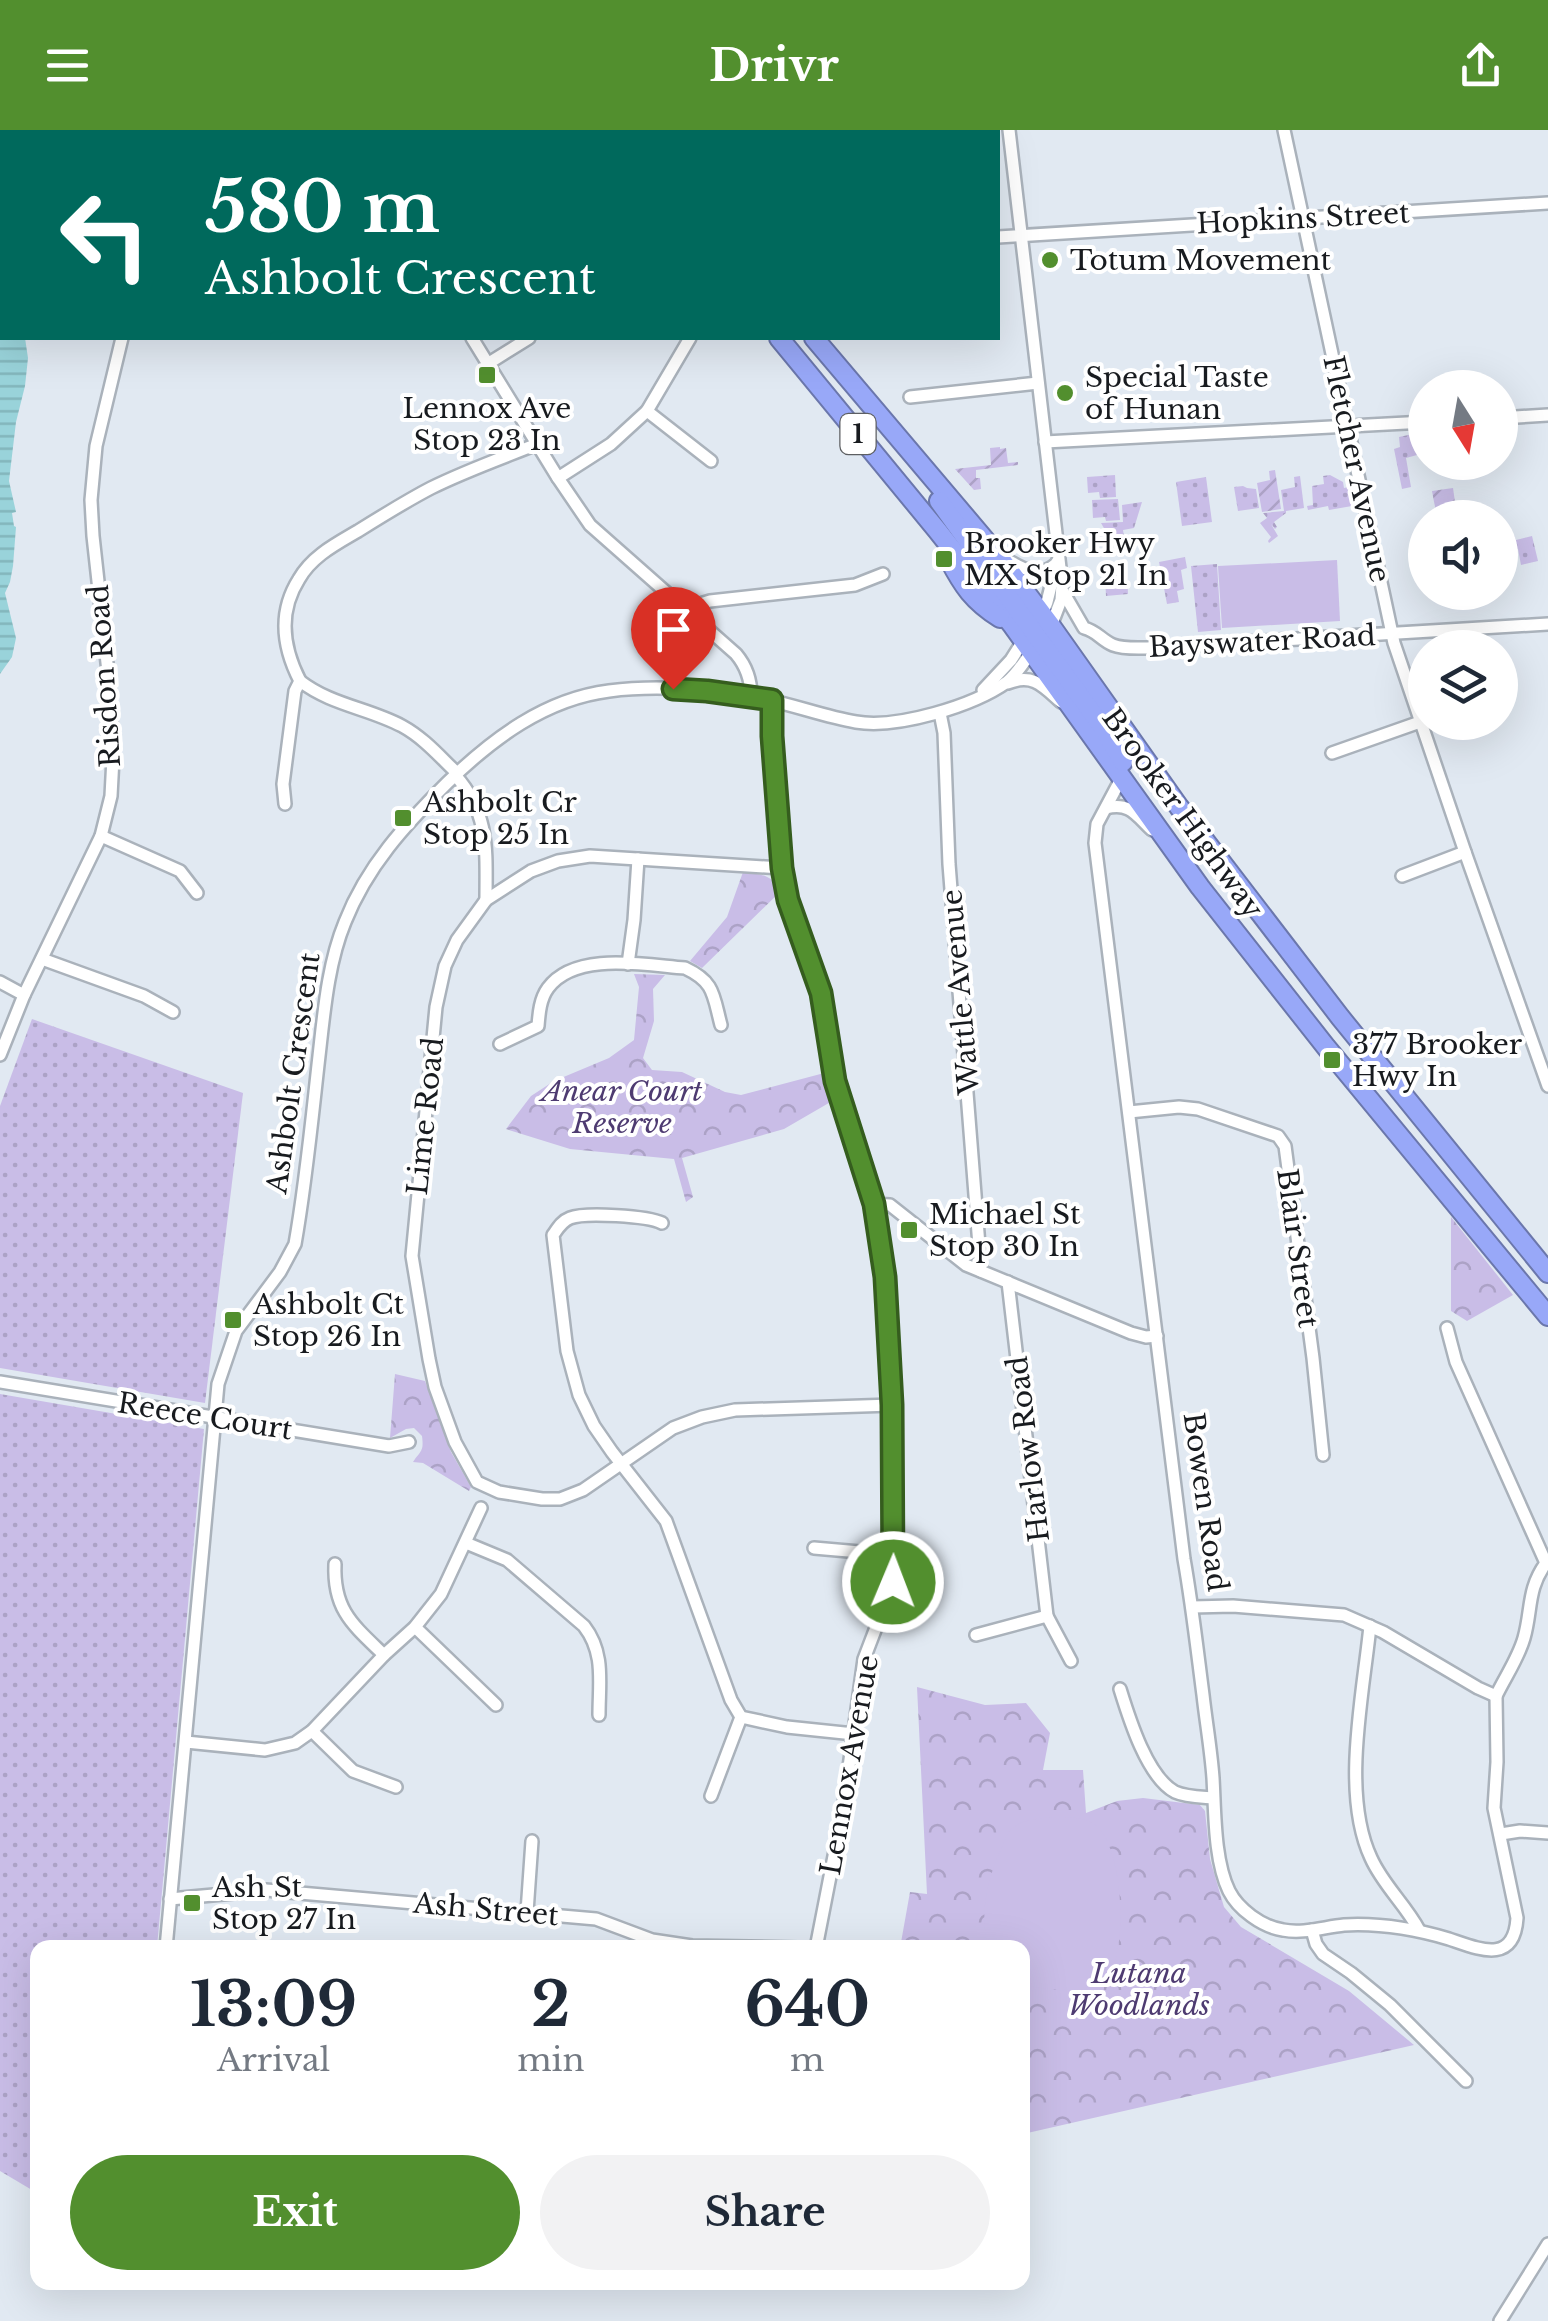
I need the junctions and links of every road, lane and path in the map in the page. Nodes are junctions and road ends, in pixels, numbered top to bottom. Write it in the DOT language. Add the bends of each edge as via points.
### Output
graph roads {
  1 [pos="1009,130"];
  2 [pos="1284,130"];
  3 [pos="1548,203"];
  4 [pos="1304,218"];
  5 [pos="1021,234"];
  6 [pos="1000,237"];
  7 [pos="122,340"];
  8 [pos="473,340"];
  9 [pos="526,340"];
  10 [pos="689,340"];
  11 [pos="782,340"];
  12 [pos="816,340"];
  13 [pos="489,363"];
  14 [pos="1038,383"];
  15 [pos="910,398"];
  16 [pos="647,412"];
  17 [pos="1548,415"];
  18 [pos="1518,417"];
  19 [pos="1408,423"];
  20 [pos="1348,426"];
  21 [pos="1045,442"];
  22 [pos="538,444"];
  23 [pos="905,444"];
  24 [pos="711,461"];
  25 [pos="558,478"];
  26 [pos="996,553"];
  27 [pos="1057,558"];
  28 [pos="883,574"];
  29 [pos="1062,590"];
  30 [pos="684,609"];
  31 [pos="1548,624"];
  32 [pos="1033,633"];
  33 [pos="1393,635"];
  34 [pos="300,681"];
  35 [pos="1408,683"];
  36 [pos="1000,686"];
  37 [pos="752,696"];
  38 [pos="977,697"];
  39 [pos="772,700"];
  40 [pos="940,713"];
  41 [pos="1085,725"];
  42 [pos="1408,726"];
  43 [pos="1426,740"];
  44 [pos="1332,753"];
  45 [pos="456,774"];
  46 [pos="1122,777"];
  47 [pos="286,804"];
  48 [pos="1106,808"];
  49 [pos="101,836"];
  50 [pos="1465,852"];
  51 [pos="1178,855"];
  52 [pos="638,859"];
  53 [pos="782,868"];
  54 [pos="1402,876"];
  55 [pos="197,893"];
  56 [pos="486,900"];
  57 [pos="42,959"];
  58 [pos="628,964"];
  59 [pos="0,982"];
  60 [pos="24,995"];
  61 [pos="173,1012"];
  62 [pos="721,1025"];
  63 [pos="500,1044"];
  64 [pos="0,1055"];
  65 [pos="1548,1086"];
  66 [pos="1129,1112"];
  67 [pos="874,1204"];
  68 [pos="662,1222"];
  69 [pos="981,1271"];
  70 [pos="1548,1273"];
  71 [pos="1008,1282"];
  72 [pos="1548,1316"];
  73 [pos="1447,1328"];
  74 [pos="1157,1336"];
  75 [pos="0,1382"];
  76 [pos="892,1405"];
  77 [pos="215,1418"];
  78 [pos="409,1442"];
  79 [pos="1323,1455"];
  80 [pos="622,1464"];
  81 [pos="481,1508"];
  82 [pos="466,1543"];
  83 [pos="814,1548"];
  84 [pos="894,1556"];
  85 [pos="1547,1563"];
  86 [pos="334,1564"];
  87 [pos="1192,1607"];
  88 [pos="1047,1616"];
  89 [pos="1370,1626"];
  90 [pos="415,1627"];
  91 [pos="976,1635"];
  92 [pos="384,1655"];
  93 [pos="1072,1661"];
  94 [pos="1120,1690"];
  95 [pos="1496,1696"];
  96 [pos="496,1705"];
  97 [pos="598,1714"];
  98 [pos="741,1717"];
  99 [pos="312,1731"];
  100 [pos="854,1734"];
  101 [pos="186,1742"];
  102 [pos="396,1787"];
  103 [pos="711,1796"];
  104 [pos="1214,1798"];
  105 [pos="1548,1833"];
  106 [pos="1501,1834"];
  107 [pos="532,1841"];
  108 [pos="170,1899"];
  109 [pos="527,1912"];
  110 [pos="1312,1930"];
  111 [pos="1419,1930"];
  112 [pos="167,1940"];
  113 [pos="652,1940"];
  114 [pos="818,1940"];
  115 [pos="1466,2081"];
  116 [pos="1548,2244"];
  117 [pos="1500,2321"];
  1 -- 5 [label="street"];
  2 -- 4 [label="street, Fletcher Avenue"];
  3 -- 4 [label="street, Hopkins Street"];
  4 -- 5 [label="street, Hopkins Street"];
  4 -- 20 [label="street, Fletcher Avenue"];
  5 -- 6 [label="street, Hopkins Street"];
  5 -- 14 [label="street"];
  7 -- 49 [label="street, Risdon Road" via="92,480 112,738 111,796"];
  8 -- 13 [label="street"];
  9 -- 13 [label="street"];
  10 -- 16 [label="street"];
  11 -- 32 [label="highway, 1" via="928,518 969,593"];
  12 -- 23 [label="highway, Brooker Highway / 1"];
  13 -- 22 [label="street"];
  14 -- 15 [label="street"];
  14 -- 21 [label="street"];
  16 -- 24 [label="street"];
  16 -- 25 [label="street"];
  17 -- 18 [label="street"];
  19 -- 20 [label="street"];
  20 -- 21 [label="street"];
  20 -- 33 [label="street, Fletcher Avenue"];
  21 -- 27 [label="street"];
  22 -- 25 [label="street"];
  22 -- 34 [label="street" via="434,486 312,562 287,605 286,648"];
  23 -- 26 [label="highway, Brooker Highway / 1"];
  23 -- 32 [label="highway"];
  25 -- 30 [label="street" via="590,525"];
  26 -- 27 [label="street" via="1030,572 1046,572"];
  26 -- 32 [label="highway, Brooker Highway / 1"];
  27 -- 29 [label="street"];
  27 -- 32 [label="street"];
  28 -- 30 [label="street" via="855,585 710,600"];
  29 -- 32 [label="street"];
  29 -- 33 [label="street, Bayswater Road" via="1084,628 1125,647"];
  30 -- 37 [label="street" via="743,662"];
  31 -- 33 [label="street, Bayswater Road"];
  32 -- 36 [label="street, Ashbolt Crescent" via="1016,674"];
  32 -- 38 [label="street, Ashbolt Crescent"];
  32 -- 41 [label="highway, Brooker Highway / 1"];
  32 -- 46 [label="highway" via="1115,747"];
  32 -- 70 [label="highway, Brooker Highway / 1"];
  33 -- 35 [label="street, Fletcher Avenue"];
  34 -- 45 [label="street" via="336,703 401,726"];
  34 -- 47 [label="street" via="283,784"];
  36 -- 38 [label="street, Ashbolt Crescent"];
  36 -- 41 [label="street" via="1032,680"];
  37 -- 39 [label="street, Ashbolt Crescent"];
  37 -- 45 [label="street, Ashbolt Crescent" via="649,688 577,698 509,730"];
  38 -- 40 [label="street, Ashbolt Crescent"];
  39 -- 40 [label="street, Ashbolt Crescent" via="876,724"];
  39 -- 53 [label="street, Lennox Avenue"];
  40 -- 69 [label="street, Wattle Avenue"];
  41 -- 46 [label="highway, Brooker Highway / 1"];
  42 -- 44 [label="street"];
  43 -- 50 [label="street, Fletcher Avenue"];
  45 -- 56 [label="street" via="485,831"];
  45 -- 77 [label="street, Ashbolt Crescent" via="385,850 343,927 324,1015 295,1244 236,1331 218,1384"];
  46 -- 48 [label="street, Bowen Road"];
  46 -- 51 [label="highway, Brooker Highway / 1"];
  48 -- 51 [label="street" via="1128,808"];
  48 -- 66 [label="street, Bowen Road" via="1095,842"];
  49 -- 55 [label="street" via="180,871"];
  49 -- 57 [label="street, Risdon Road"];
  50 -- 54 [label="street"];
  50 -- 65 [label="street, Fletcher Avenue"];
  51 -- 72 [label="highway, Brooker Highway / 1"];
  52 -- 53 [label="street, Lime Road"];
  52 -- 56 [label="street, Lime Road" via="558,861"];
  52 -- 58 [label="street"];
  53 -- 67 [label="street, Lennox Avenue" via="821,993 835,1081"];
  56 -- 80 [label="street, Lime Road" via="444,966 436,1007 412,1256 434,1386 464,1463 488,1488 560,1499"];
  57 -- 60 [label="street, Risdon Road"];
  57 -- 61 [label="street"];
  58 -- 62 [label="street" via="700,975"];
  58 -- 63 [label="street" via="583,964 564,973 548,987 538,1026"];
  59 -- 60 [label="street"];
  60 -- 64 [label="street, Risdon Road"];
  66 -- 74 [label="street, Bowen Road"];
  66 -- 79 [label="street, Blair Street" via="1198,1109 1278,1136 1285,1146"];
  67 -- 69 [label="street" via="890,1206"];
  67 -- 76 [label="street, Lennox Avenue"];
  68 -- 80 [label="street" via="580,1216 568,1218 553,1236 572,1377 594,1426"];
  69 -- 71 [label="street"];
  71 -- 74 [label="street" via="1131,1334"];
  71 -- 88 [label="street, Harlow Road"];
  73 -- 85 [label="street" via="1456,1362"];
  74 -- 87 [label="street, Bowen Road"];
  75 -- 77 [label="street, Reece Court"];
  76 -- 80 [label="street, Lime Road" via="702,1416"];
  76 -- 84 [label="street, Lennox Avenue"];
  77 -- 78 [label="street, Reece Court" via="389,1446"];
  77 -- 101 [label="street, Ashbolt Crescent"];
  80 -- 98 [label="street" via="666,1521"];
  81 -- 82 [label="street"];
  82 -- 90 [label="street" via="441,1594"];
  82 -- 97 [label="street" via="517,1568 592,1636 599,1658"];
  83 -- 84 [label="street"];
  84 -- 100 [label="street, Lennox Avenue" via="893,1582 864,1659"];
  85 -- 95 [label="street" via="1534,1580 1519,1653"];
  86 -- 92 [label="street" via="346,1617"];
  87 -- 89 [label="street" via="1344,1615"];
  87 -- 104 [label="street, Bowen Road"];
  88 -- 91 [label="street"];
  88 -- 93 [label="street, Harlow Road"];
  89 -- 95 [label="street"];
  89 -- 111 [label="street" via="1355,1793 1370,1857"];
  90 -- 92 [label="street"];
  90 -- 96 [label="street"];
  92 -- 99 [label="street"];
  94 -- 104 [label="street" via="1156,1775 1177,1793"];
  95 -- 106 [label="street" via="1494,1808"];
  98 -- 100 [label="street"];
  98 -- 103 [label="street"];
  99 -- 101 [label="street" via="264,1750"];
  99 -- 102 [label="street" via="353,1770"];
  100 -- 114 [label="street, Lennox Avenue"];
  101 -- 108 [label="street, Ashbolt Crescent"];
  104 -- 110 [label="street, Bowen Road" via="1220,1859 1232,1897 1260,1922"];
  105 -- 106 [label="street"];
  106 -- 111 [label="street, Bowen Road" via="1517,1918 1509,1944 1484,1950"];
  107 -- 109 [label="street"];
  108 -- 109 [label="street, Ash Street" via="266,1890"];
  108 -- 112 [label="street, Ashbolt Crescent"];
  109 -- 113 [label="street, Ash Street" via="596,1920"];
  110 -- 111 [label="street, Bowen Road" via="1364,1924"];
  110 -- 115 [label="street" via="1323,1954 1390,2005"];
  116 -- 117 [label="street"];
}
